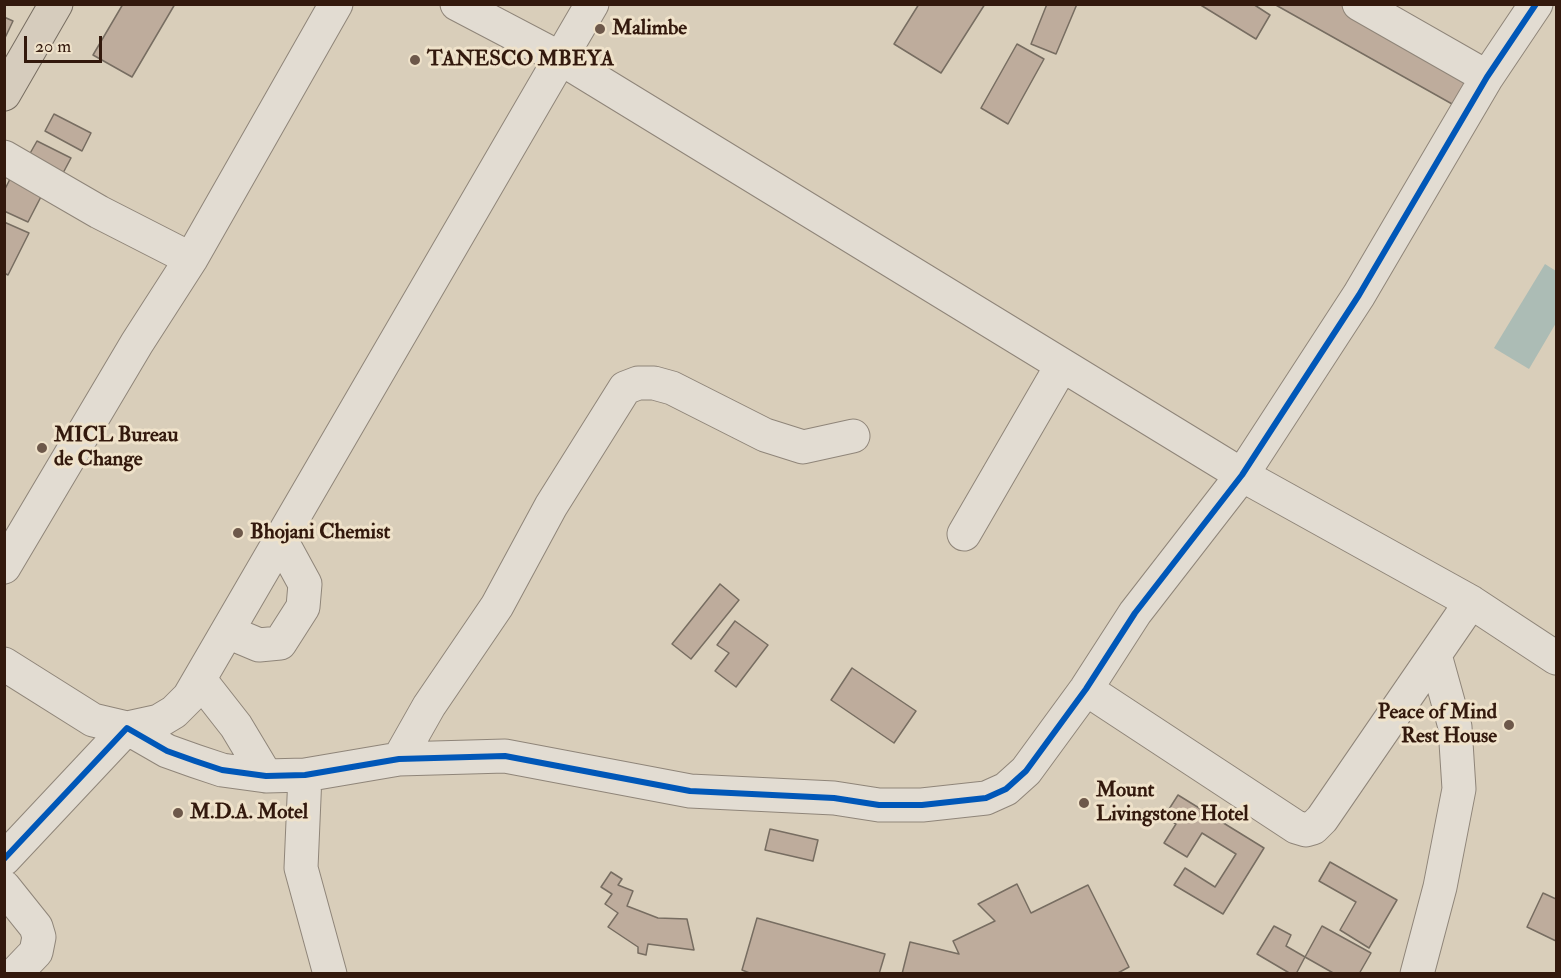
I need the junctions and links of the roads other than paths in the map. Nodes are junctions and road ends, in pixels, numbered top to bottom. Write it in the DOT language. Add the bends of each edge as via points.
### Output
graph roads {
  1 [pos="56,4"];
  2 [pos="336,4"];
  3 [pos="457,4"];
  4 [pos="592,4"];
  5 [pos="1359,4"];
  6 [pos="1536,4"];
  7 [pos="560,58"];
  8 [pos="1487,77"];
  9 [pos="4,94"];
  10 [pos="4,157"];
  11 [pos="191,259"];
  12 [pos="1062,365"];
  13 [pos="853,436"];
  14 [pos="1242,475"];
  15 [pos="964,534"];
  16 [pos="281,540"];
  17 [pos="4,567"];
  18 [pos="1471,603"];
  19 [pos="228,632"];
  20 [pos="1435,655"];
  21 [pos="1557,658"];
  22 [pos="4,664"];
  23 [pos="200,680"];
  24 [pos="1086,689"];
  25 [pos="128,728"];
  26 [pos="399,759"];
  27 [pos="305,775"];
  28 [pos="266,776"];
  29 [pos="4,859"];
  30 [pos="4,887"];
  31 [pos="15,974"];
  32 [pos="330,974"];
  33 [pos="1418,974"];
  1 -- 9 [label="main road"];
  2 -- 11 [label="street"];
  3 -- 7 [label="street"];
  4 -- 7 [label="street"];
  5 -- 8 [label="street"];
  6 -- 8 [label="street"];
  7 -- 12 [label="street"];
  7 -- 16 [label="street"];
  8 -- 14 [label="street" via="1359,295"];
  10 -- 11 [label="street"];
  11 -- 17 [label="street"];
  12 -- 14 [label="street"];
  12 -- 15 [label="street"];
  13 -- 26 [label="street" via="803,447 765,435 672,388 638,383 625,388 552,506 497,606 429,706"];
  14 -- 18 [label="street"];
  14 -- 24 [label="street" via="1135,613"];
  16 -- 19 [label="street"];
  16 -- 19 [label="street" via="305,584 303,606 280,643 259,645"];
  18 -- 20 [label="street"];
  18 -- 21 [label="street"];
  19 -- 23 [label="street"];
  20 -- 24 [label="street" via="1322,819 1306,830"];
  20 -- 33 [label="street" via="1455,728 1460,789"];
  22 -- 25 [label="street" via="93,720"];
  23 -- 25 [label="street" via="174,712 159,721"];
  23 -- 28 [label="street" via="236,726"];
  24 -- 26 [label="street" via="1026,771 1006,789 986,798 922,806 690,791 505,756"];
  25 -- 28 [label="street" via="167,751 195,761 222,770"];
  25 -- 29 [label="street"];
  26 -- 27 [label="street"];
  27 -- 28 [label="street"];
  27 -- 32 [label="street" via="301,868"];
  30 -- 31 [label="street" via="36,927 39,938 36,952"];
}
